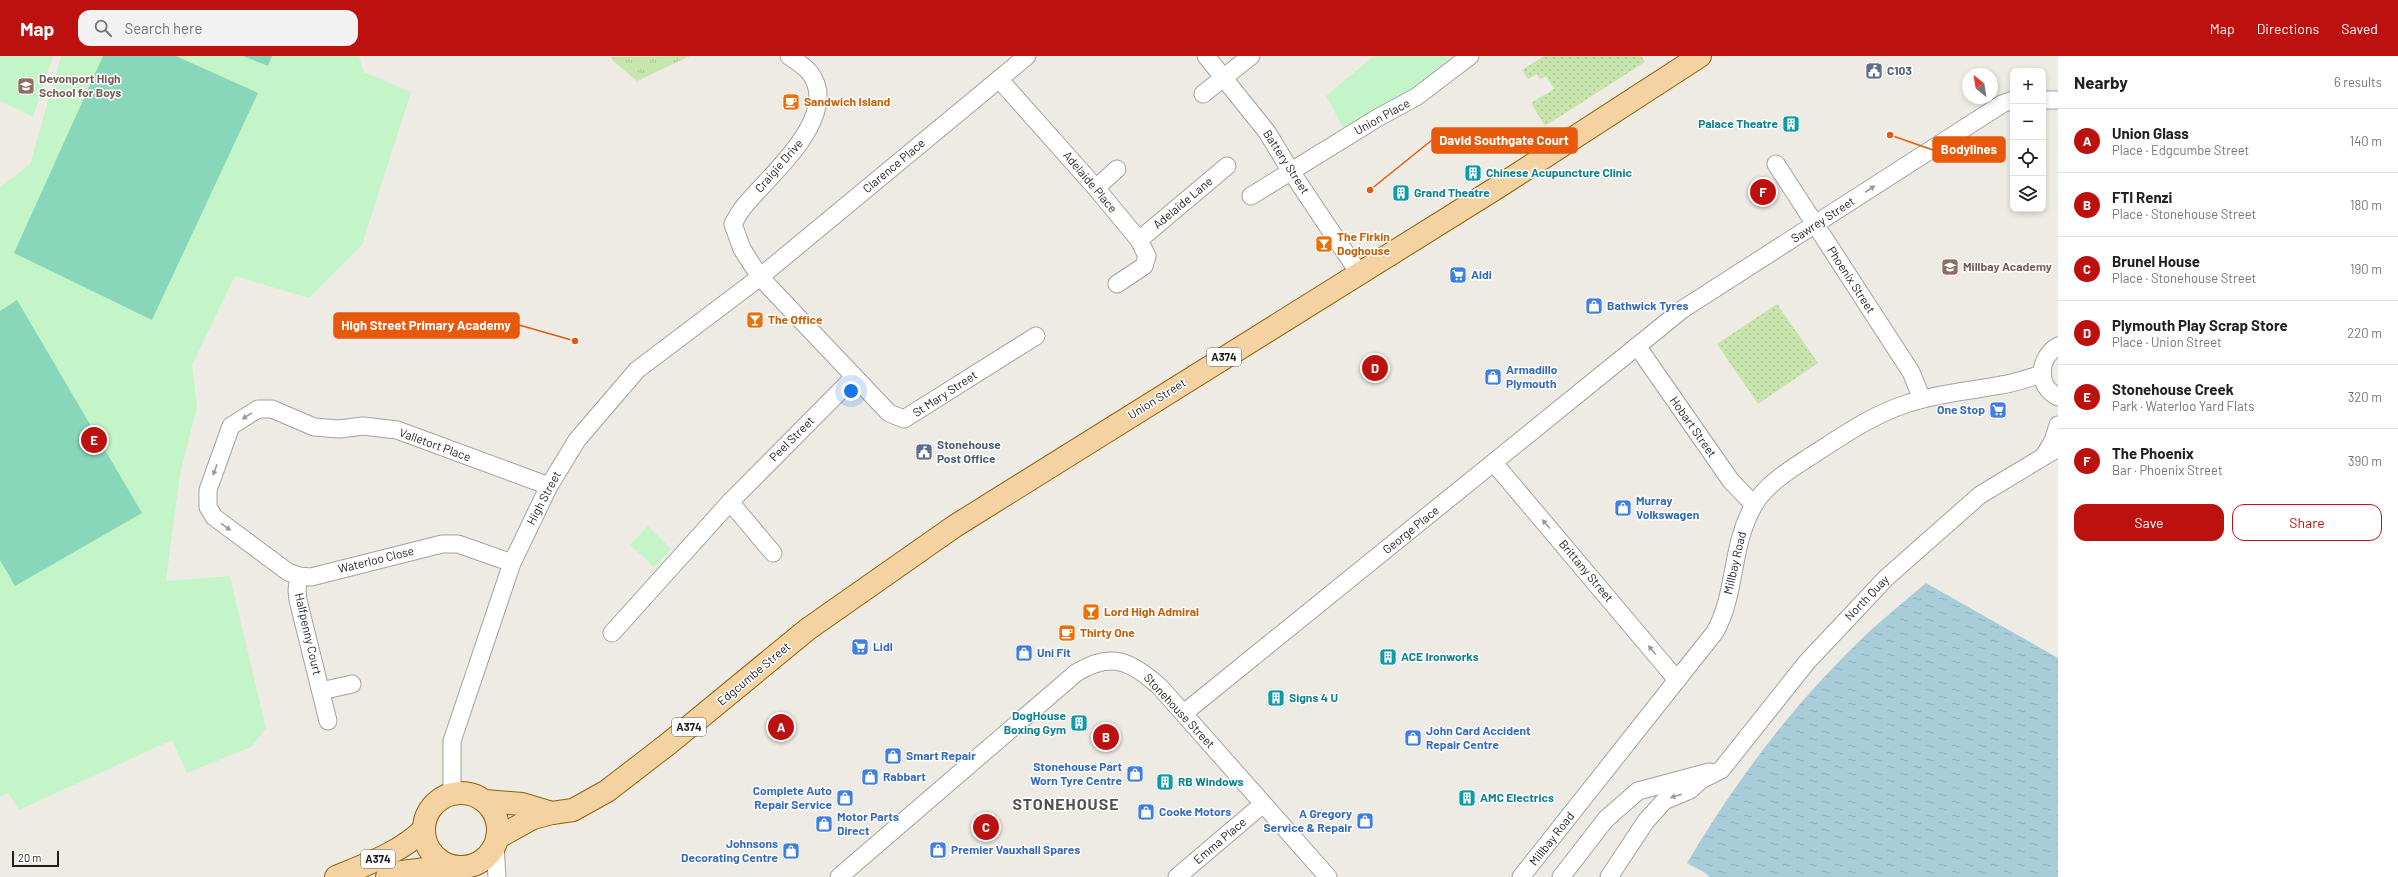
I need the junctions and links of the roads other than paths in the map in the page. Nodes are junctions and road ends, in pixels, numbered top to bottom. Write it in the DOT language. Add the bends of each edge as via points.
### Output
graph roads {
  1 [pos="789,56"];
  2 [pos="1027,56"];
  3 [pos="1206,56"];
  4 [pos="1251,56"];
  5 [pos="1470,56"];
  6 [pos="1700,56"];
  7 [pos="1224,78"];
  8 [pos="999,79"];
  9 [pos="1203,94"];
  10 [pos="2046,100"];
  11 [pos="2058,100"];
  12 [pos="2010,101"];
  13 [pos="1776,164"];
  14 [pos="1227,166"];
  15 [pos="1117,169"];
  16 [pos="1290,170"];
  17 [pos="1096,188"];
  18 [pos="1251,196"];
  19 [pos="1815,225"];
  20 [pos="1139,240"];
  21 [pos="1360,273"];
  22 [pos="760,277"];
  23 [pos="1117,284"];
  24 [pos="1036,336"];
  25 [pos="1637,346"];
  26 [pos="2058,346"];
  27 [pos="2042,374"];
  28 [pos="854,377"];
  29 [pos="1922,399"];
  30 [pos="2057,401"];
  31 [pos="272,409"];
  32 [pos="2058,425"];
  33 [pos="2058,448"];
  34 [pos="2042,459"];
  35 [pos="1494,463"];
  36 [pos="548,486"];
  37 [pos="730,502"];
  38 [pos="1754,505"];
  39 [pos="933,540"];
  40 [pos="773,554"];
  41 [pos="512,563"];
  42 [pos="299,576"];
  43 [pos="612,633"];
  44 [pos="1677,680"];
  45 [pos="352,684"];
  46 [pos="321,691"];
  47 [pos="1184,713"];
  48 [pos="328,721"];
  49 [pos="1721,770"];
  50 [pos="452,794"];
  51 [pos="485,801"];
  52 [pos="1263,804"];
  53 [pos="552,813"];
  54 [pos="418,835"];
  55 [pos="496,842"];
  56 [pos="455,870"];
  57 [pos="336,877"];
  58 [pos="387,877"];
  59 [pos="497,877"];
  60 [pos="839,877"];
  61 [pos="1177,877"];
  62 [pos="1328,877"];
  63 [pos="1522,877"];
  64 [pos="1561,877"];
  65 [pos="1609,877"];
  1 -- 22 [label="street, Craigie Drive" via="811,74 817,94 816,116 806,135 746,204 733,224 742,249"];
  2 -- 8 [label="street, Clarence Place"];
  3 -- 7 [label="street, Battery Street"];
  4 -- 7 [label="street"];
  5 -- 16 [label="street, Union Place" via="1416,98"];
  6 -- 21 [label="main road, Union Street"];
  7 -- 9 [label="street"];
  7 -- 16 [label="street, Battery Street" via="1267,132"];
  8 -- 17 [label="street, Adelaide Place"];
  8 -- 22 [label="street, Clarence Place"];
  10 -- 11 [label="street"];
  19 -- 12 [label="street, Sawrey Street, one-way"];
  13 -- 19 [label="street, Phoenix Street"];
  14 -- 20 [label="street, Adelaide Lane"];
  15 -- 17 [label="street"];
  16 -- 18 [label="street"];
  16 -- 21 [label="street, Battery Street"];
  17 -- 20 [label="street, Adelaide Place"];
  19 -- 25 [label="street, Sawrey Street" via="1684,309"];
  19 -- 29 [label="street, Phoenix Street" via="1911,372"];
  20 -- 23 [label="street, Adelaide Place" via="1147,256 1144,266"];
  21 -- 39 [label="main road, Union Street / A374"];
  22 -- 28 [label="street, St Mary Street"];
  22 -- 36 [label="street, High Street" via="637,370 578,440"];
  24 -- 28 [label="street, St Mary Street" via="904,419 889,413"];
  25 -- 35 [label="street, George Place"];
  25 -- 38 [label="street, Hobart Street" via="1731,481"];
  26 -- 27 [label="street" via="2045,358"];
  27 -- 29 [label="street, Millbay Road" via="2003,385"];
  27 -- 30 [label="street" via="2048,390"];
  28 -- 37 [label="street, Peel Street"];
  29 -- 38 [label="street, Millbay Road" via="1863,423 1790,471 1760,496"];
  31 -- 36 [label="street, Valletort Place" via="314,426 339,429 363,426 397,430"];
  31 -- 42 [label="street, Waterloo Close, one-way" via="258,409 231,426 208,490 208,507 214,517 288,572"];
  32 -- 34 [label="street, North Quay" via="2053,442"];
  33 -- 34 [label="street, North Quay"];
  34 -- 49 [label="street, North Quay" via="1980,495 1886,578 1808,662"];
  44 -- 35 [label="street, Brittany Street, one-way"];
  35 -- 47 [label="street, George Place"];
  36 -- 41 [label="street, High Street"];
  37 -- 40 [label="street"];
  37 -- 43 [label="street, Peel Street"];
  38 -- 44 [label="street, Millbay Road" via="1743,528 1736,552 1722,620"];
  39 -- 53 [label="main road, Edgcumbe Street / A374" via="808,629 629,775 573,810"];
  41 -- 42 [label="street, Waterloo Close" via="458,544 442,544 311,577"];
  41 -- 50 [label="street, High Street" via="452,741"];
  42 -- 46 [label="street, Halfpenny Court" via="298,600"];
  44 -- 63 [label="street, Millbay Road"];
  45 -- 46 [label="street, Halfpenny Court"];
  46 -- 48 [label="street, Halfpenny Court"];
  47 -- 52 [label="street, Stonehouse Street"];
  47 -- 60 [label="street, Stonehouse Street" via="1143,672 1132,666 1101,660 1087,666"];
  49 -- 64 [label="street" via="1638,791 1606,819"];
  49 -- 65 [label="street, one-way" via="1701,780 1686,792 1664,801 1646,821"];
  50 -- 51 [label="main road" via="467,793"];
  50 -- 54 [label="main road" via="433,805"];
  51 -- 53 [label="main road, A374" via="522,804"];
  51 -- 55 [label="main road" via="496,817"];
  52 -- 61 [label="street, Emma Place"];
  52 -- 62 [label="street, Stonehouse Street"];
  53 -- 55 [label="main road, A374" via="523,823"];
  54 -- 56 [label="main road" via="436,856"];
  54 -- 57 [label="main road, A374" via="398,850"];
  55 -- 56 [label="main road" via="485,858 474,865"];
  55 -- 59 [label="street"];
  56 -- 58 [label="main road, A374" via="427,868"];
}
